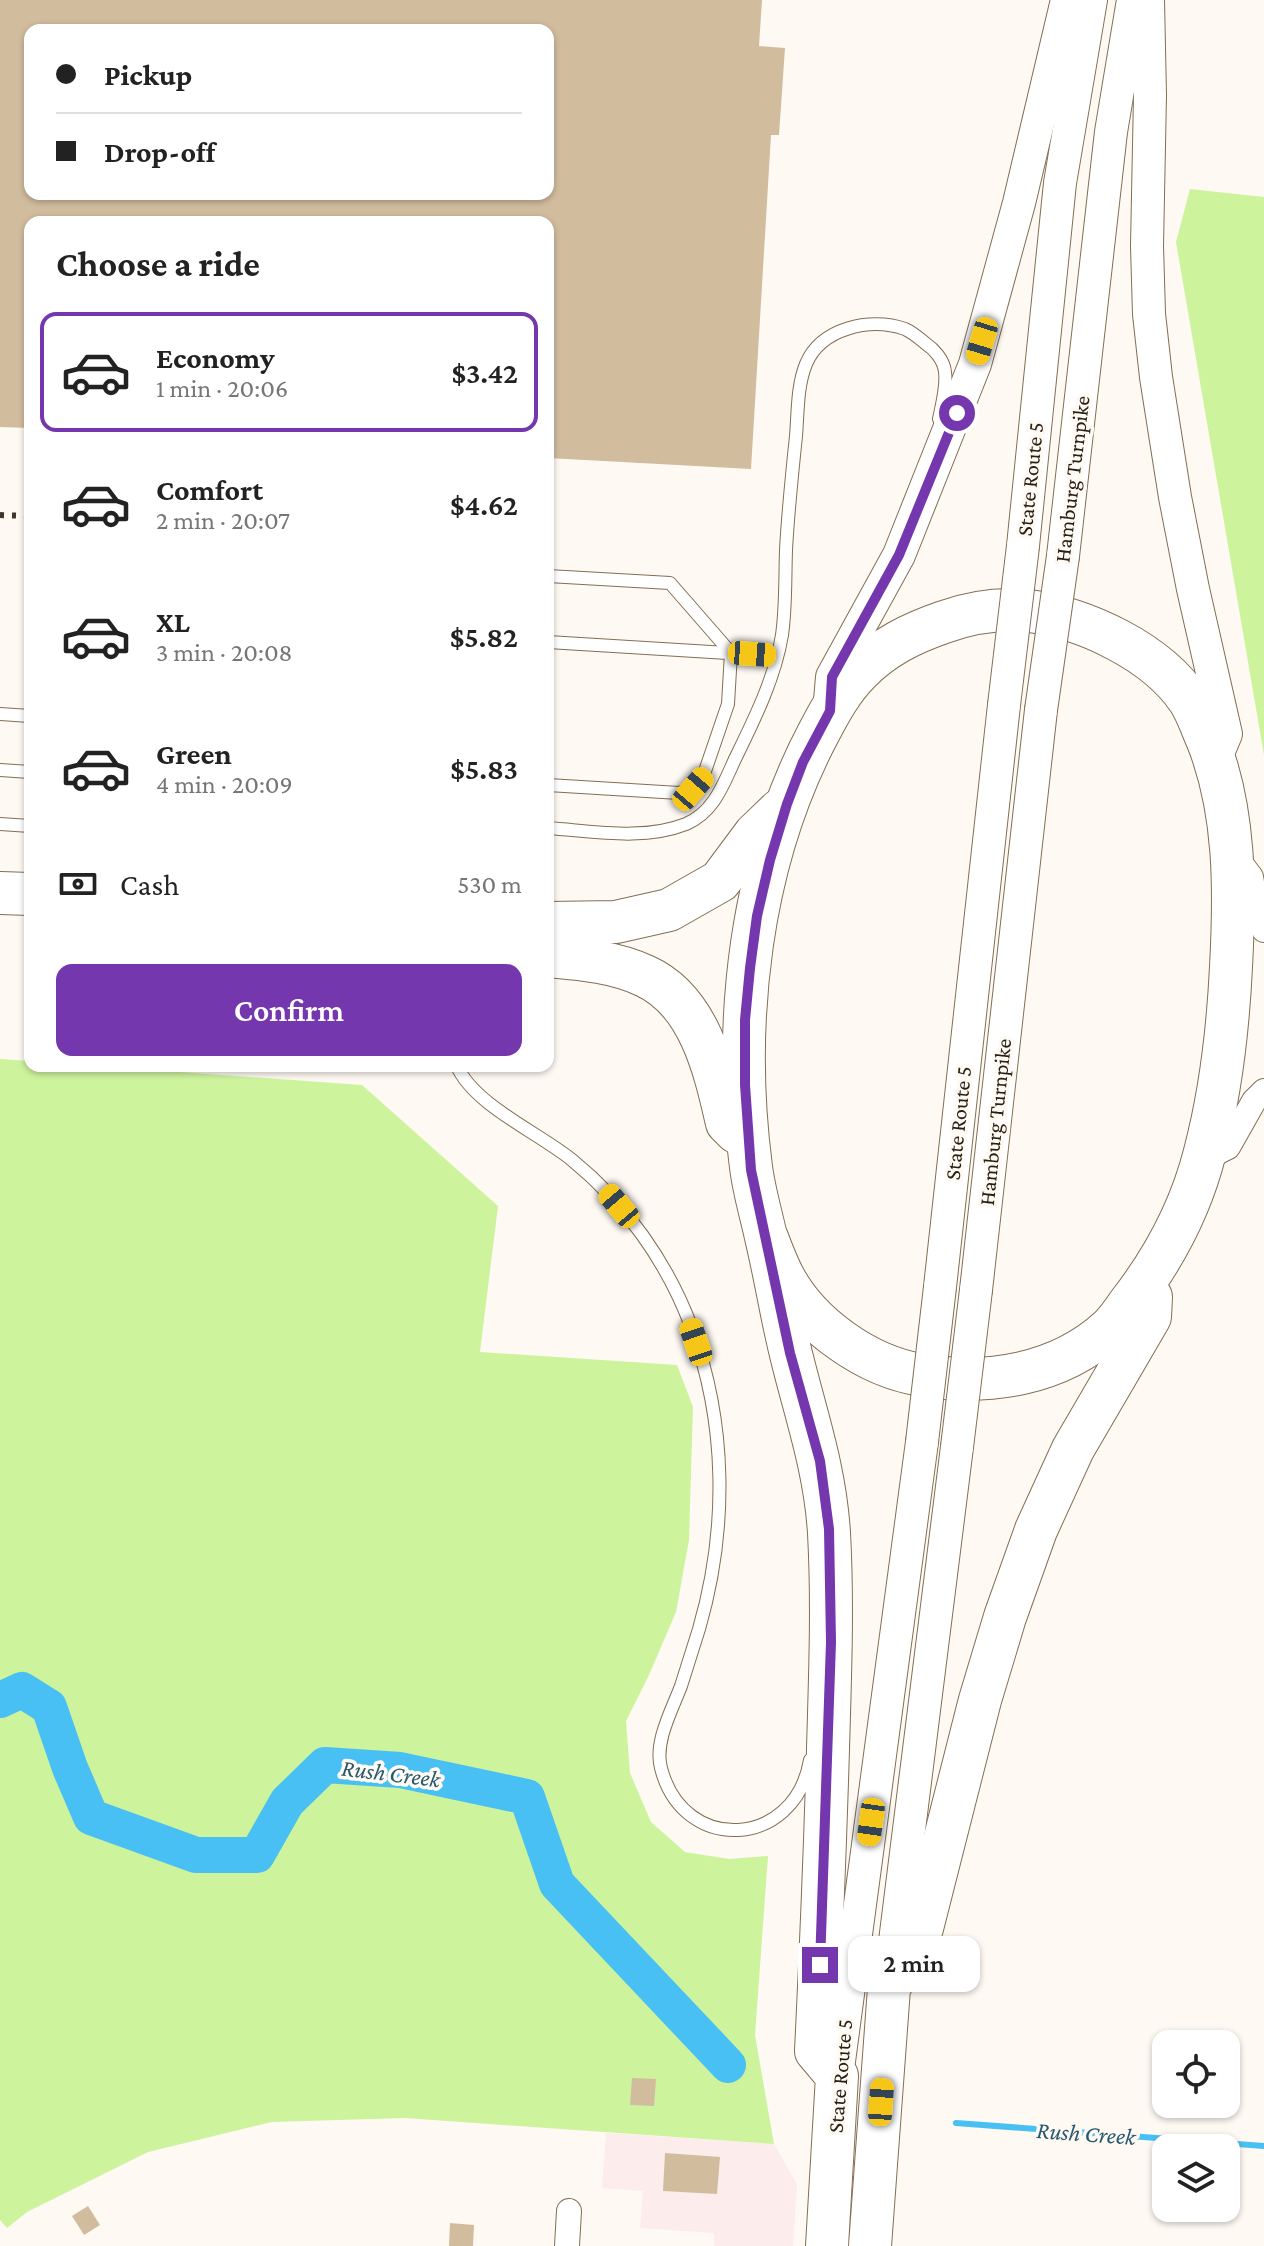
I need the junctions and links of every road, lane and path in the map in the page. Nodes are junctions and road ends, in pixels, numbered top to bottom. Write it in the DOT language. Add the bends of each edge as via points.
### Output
graph roads {
  1 [pos="1067,0"];
  2 [pos="1091,0"];
  3 [pos="1133,0"];
  4 [pos="1148,0"];
  5 [pos="925,493"];
  6 [pos="554,576"];
  7 [pos="554,642"];
  8 [pos="731,653"];
  9 [pos="776,656"];
  10 [pos="830,711"];
  11 [pos="0,714"];
  12 [pos="24,716"];
  13 [pos="1215,760"];
  14 [pos="0,770"];
  15 [pos="24,772"];
  16 [pos="554,785"];
  17 [pos="787,804"];
  18 [pos="0,824"];
  19 [pos="24,826"];
  20 [pos="554,828"];
  21 [pos="1232,851"];
  22 [pos="0,893"];
  23 [pos="24,894"];
  24 [pos="0,921"];
  25 [pos="24,922"];
  26 [pos="554,923"];
  27 [pos="1264,930"];
  28 [pos="554,957"];
  29 [pos="461,1072"];
  30 [pos="1264,1091"];
  31 [pos="749,1144"];
  32 [pos="1204,1159"];
  33 [pos="767,1238"];
  34 [pos="1153,1272"];
  35 [pos="831,1642"];
  36 [pos="814,1736"];
  37 [pos="812,1752"];
  38 [pos="889,1988"];
  39 [pos="837,2076"];
  40 [pos="569,2211"];
  41 [pos="567,2246"];
  42 [pos="827,2246"];
  43 [pos="870,2246"];
  1 -- 5 [label="main road" via="989,317"];
  2 -- 39 [label="main road, State Route 5, bridge" via="1060,183 922,1442"];
  3 -- 38 [label="main road, Hamburg Turnpike, bridge" via="1111,132"];
  4 -- 13 [label="main road" via="1149,314 1175,497 1226,734"];
  5 -- 9 [label="lane" via="944,393 941,359 907,330 871,325 836,332 818,345 800,385 782,635"];
  5 -- 10 [label="main road" via="899,555 832,677"];
  6 -- 8 [label="lane" via="670,583"];
  7 -- 8 [label="lane"];
  8 -- 9 [label="lane"];
  8 -- 16 [label="lane" via="728,704 703,777 693,789 679,793"];
  9 -- 20 [label="lane" via="751,727 705,814 641,834"];
  10 -- 13 [label="highway" via="856,674 914,632 986,611 1031,612 1082,623 1156,666 1194,707"];
  10 -- 17 [label="highway"];
  11 -- 12 [label="lane"];
  13 -- 21 [label="highway"];
  14 -- 15 [label="lane"];
  17 -- 26 [label="highway" via="755,834 720,881 669,910 616,922"];
  17 -- 31 [label="highway" via="757,916 750,968 745,1020"];
  18 -- 19 [label="lane"];
  21 -- 27 [label="street" via="1251,877"];
  21 -- 32 [label="highway" via="1229,1011"];
  22 -- 23 [label="highway"];
  24 -- 25 [label="highway"];
  28 -- 31 [label="highway" via="615,965 674,995 707,1050 727,1123"];
  29 -- 37 [label="lane" via="470,1088 607,1191 654,1251 676,1290 702,1358 719,1445 720,1489 707,1597 661,1742 660,1763 675,1800 713,1828 741,1830 769,1823 800,1793"];
  30 -- 32 [label="street" via="1228,1147"];
  31 -- 33 [label="highway"];
  32 -- 34 [label="highway"];
  33 -- 34 [label="highway" via="786,1282 846,1344 907,1373 946,1379 1021,1374 1052,1364 1113,1326"];
  33 -- 35 [label="highway" via="826,1497"];
  34 -- 38 [label="highway" via="1150,1317 1073,1449 1036,1530 980,1700 922,1928"];
  35 -- 36 [label="lane"];
  35 -- 39 [label="highway" via="816,2051"];
  38 -- 43 [label="highway, Hamburg Turnpike"];
  39 -- 42 [label="highway, State Route 5"];
  40 -- 41 [label="street"];
}
